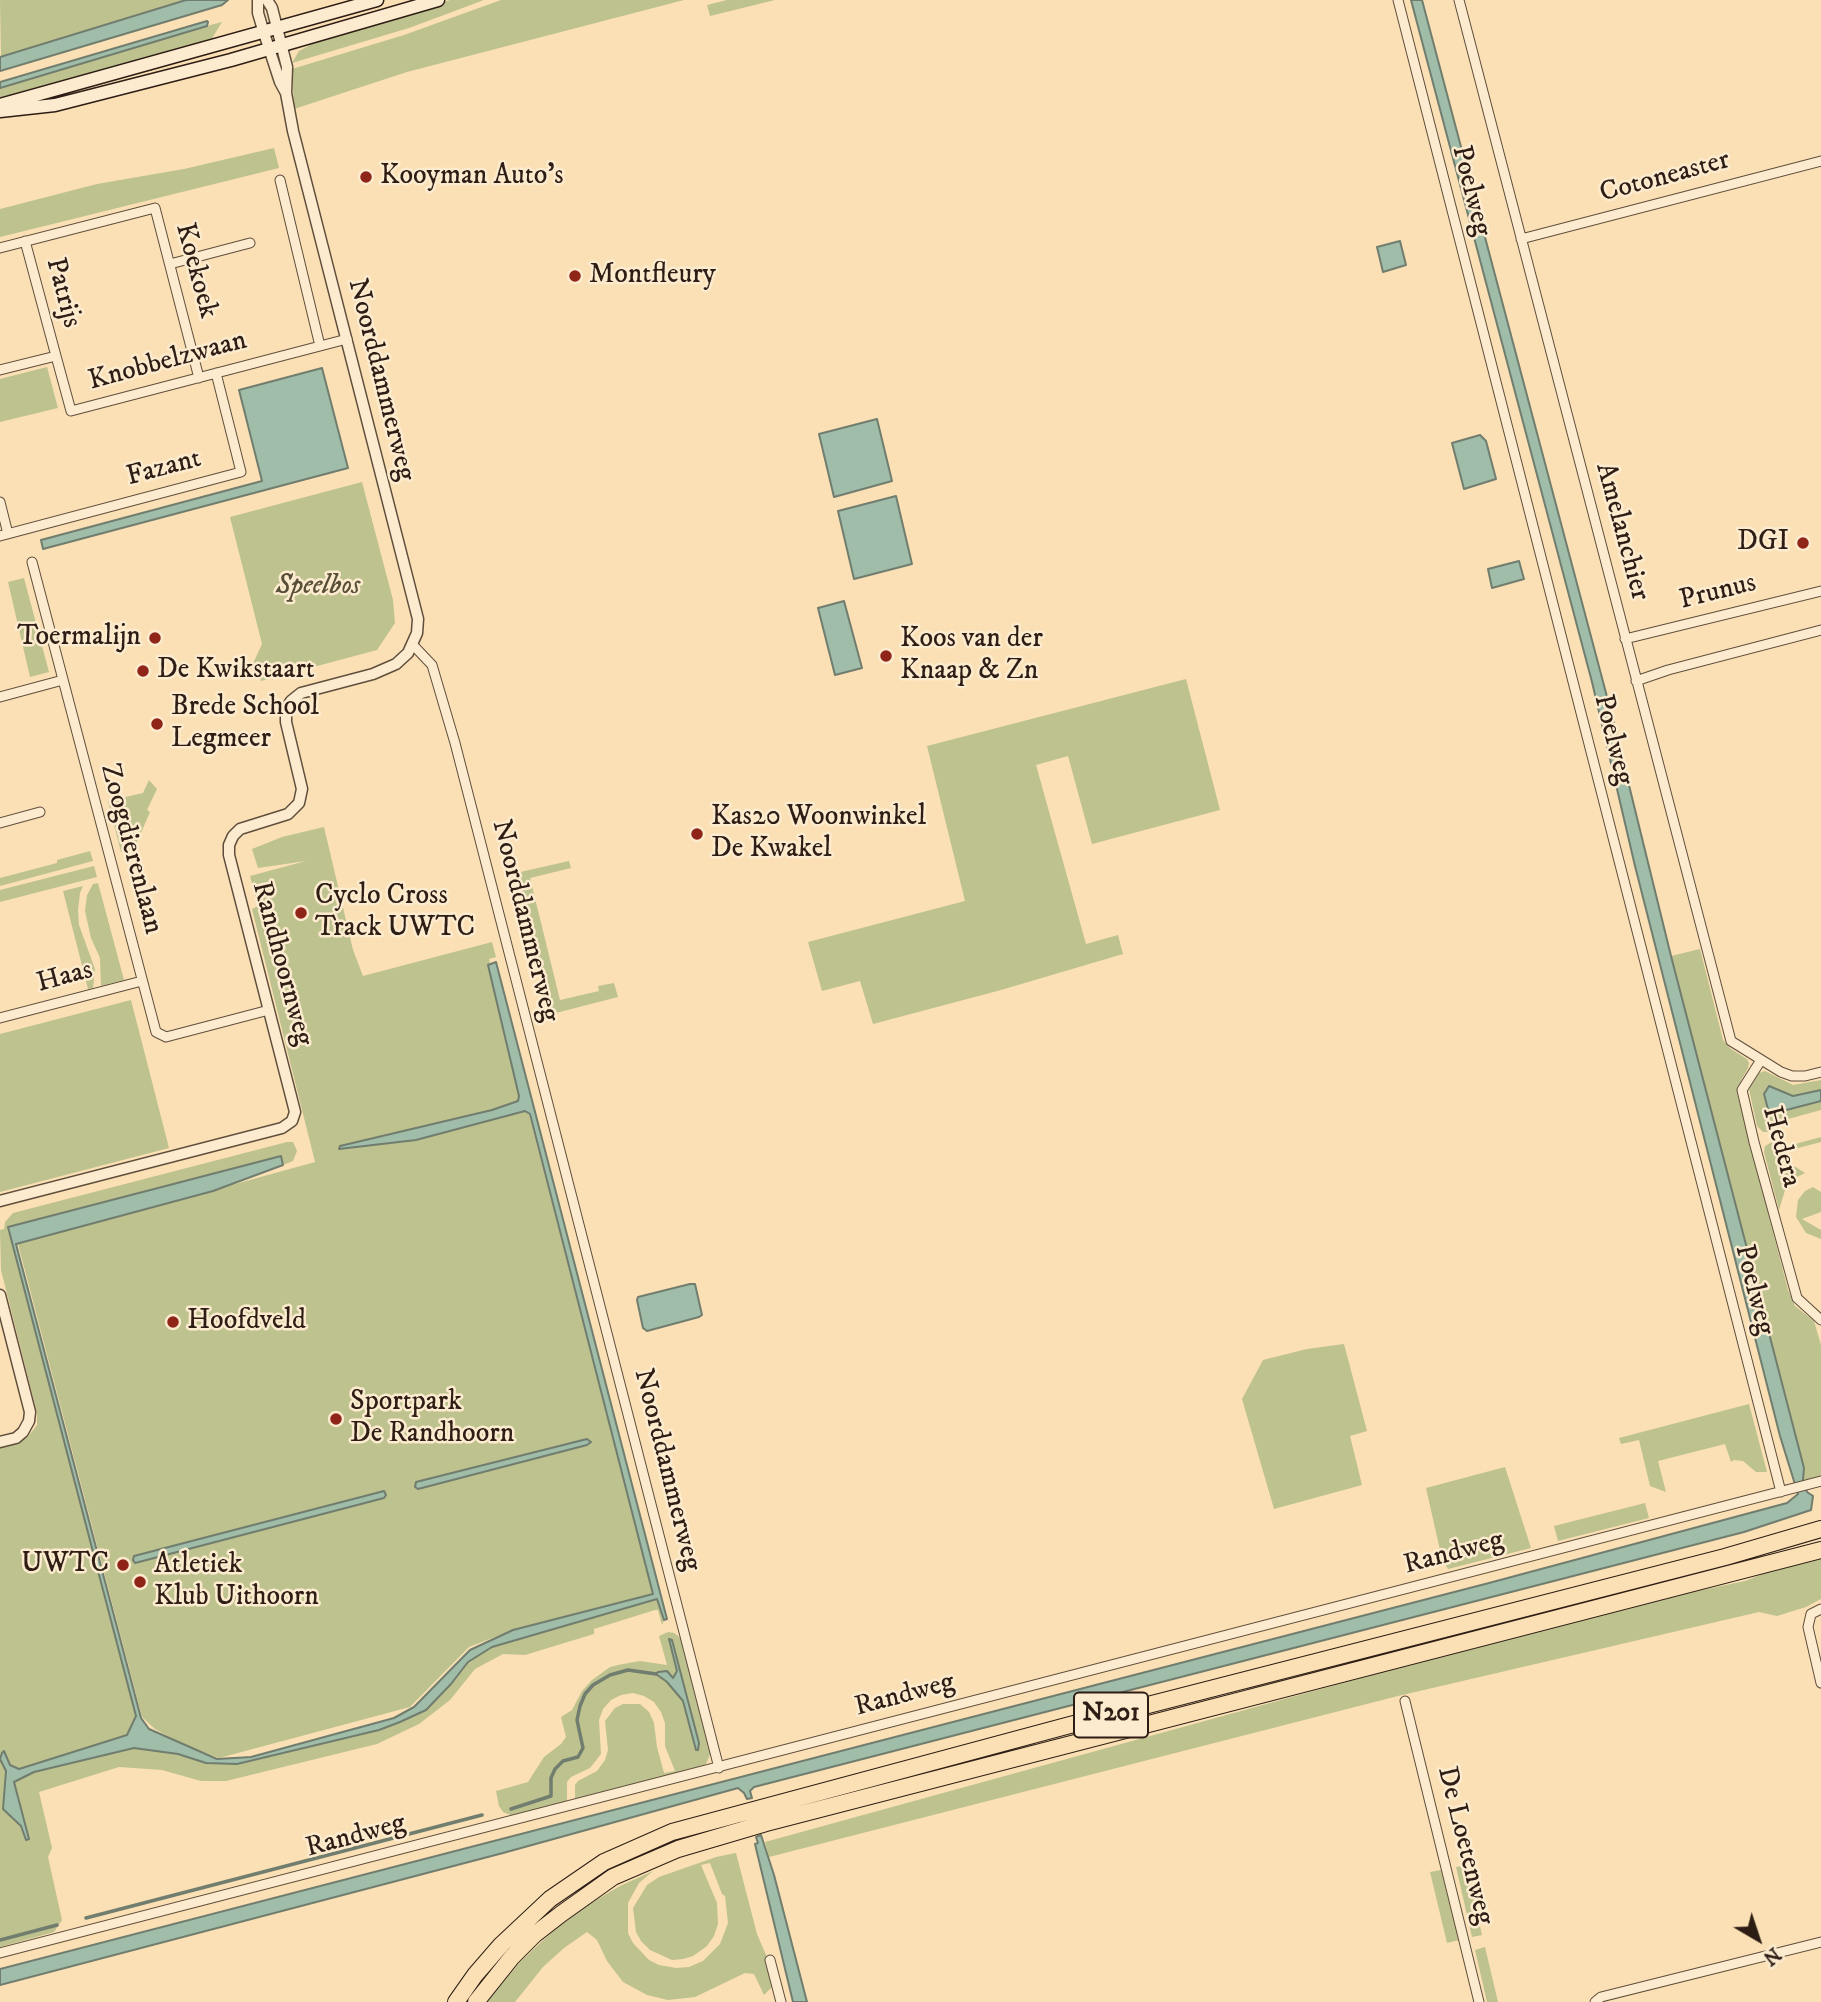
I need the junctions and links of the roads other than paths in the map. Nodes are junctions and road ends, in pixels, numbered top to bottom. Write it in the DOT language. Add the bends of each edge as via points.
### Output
graph roads {
  1 [pos="258,0"];
  2 [pos="267,0"];
  3 [pos="377,0"];
  4 [pos="438,0"];
  5 [pos="1398,0"];
  6 [pos="1459,0"];
  7 [pos="278,29"];
  8 [pos="264,33"];
  9 [pos="282,45"];
  10 [pos="269,50"];
  11 [pos="286,93"];
  12 [pos="0,105"];
  13 [pos="0,111"];
  14 [pos="1821,161"];
  15 [pos="280,180"];
  16 [pos="1521,239"];
  17 [pos="25,241"];
  18 [pos="250,243"];
  19 [pos="0,248"];
  20 [pos="170,264"];
  21 [pos="347,339"];
  22 [pos="320,346"];
  23 [pos="56,356"];
  24 [pos="0,370"];
  25 [pos="216,373"];
  26 [pos="199,378"];
  27 [pos="0,502"];
  28 [pos="4,535"];
  29 [pos="32,562"];
  30 [pos="1821,591"];
  31 [pos="1821,630"];
  32 [pos="1625,639"];
  33 [pos="413,645"];
  34 [pos="63,680"];
  35 [pos="1636,681"];
  36 [pos="0,697"];
  37 [pos="40,812"];
  38 [pos="0,823"];
  39 [pos="142,981"];
  40 [pos="269,1010"];
  41 [pos="0,1018"];
  42 [pos="1761,1060"];
  43 [pos="1821,1072"];
  44 [pos="0,1201"];
  45 [pos="0,1295"];
  46 [pos="1821,1320"];
  47 [pos="0,1443"];
  48 [pos="1817,1482"];
  49 [pos="1784,1491"];
  50 [pos="1821,1529"];
  51 [pos="1821,1550"];
  52 [pos="1821,1609"];
  53 [pos="1821,1683"];
  54 [pos="1405,1701"];
  55 [pos="719,1768"];
  56 [pos="1821,1941"];
  57 [pos="0,1953"];
  58 [pos="770,1960"];
  59 [pos="456,2002"];
  60 [pos="476,2002"];
  61 [pos="780,2002"];
  62 [pos="1479,2002"];
  63 [pos="1595,2002"];
  1 -- 8 [label="street, Noorddammerweg"];
  2 -- 7 [label="street, Noorddammerweg"];
  3 -- 7 [label="main road"];
  4 -- 9 [label="main road"];
  5 -- 49 [label="street, Poelweg"];
  6 -- 16 [label="street, Amelanchier"];
  7 -- 8 [label="main road"];
  7 -- 9 [label="street, Noorddammerweg"];
  8 -- 10 [label="street, Noorddammerweg"];
  8 -- 12 [label="main road"];
  9 -- 10 [label="main road"];
  9 -- 11 [label="street, Noorddammerweg"];
  10 -- 11 [label="street, Noorddammerweg"];
  10 -- 13 [label="main road" via="55,106"];
  11 -- 21 [label="street, Noorddammerweg"];
  14 -- 16 [label="street, Cotoneaster"];
  15 -- 22 [label="street"];
  16 -- 32 [label="street, Amelanchier"];
  17 -- 19 [label="street, Koekoek"];
  17 -- 20 [label="street, Koekoek" via="155,208"];
  17 -- 23 [label="street, Patrijs"];
  18 -- 20 [label="street"];
  20 -- 26 [label="street, Koekoek"];
  21 -- 22 [label="street, Knobbelzwaan"];
  21 -- 33 [label="street, Noorddammerweg" via="418,619"];
  22 -- 25 [label="street, Knobbelzwaan"];
  23 -- 24 [label="street, Knobbelzwaan"];
  23 -- 26 [label="street, Knobbelzwaan" via="71,411"];
  25 -- 26 [label="street, Knobbelzwaan"];
  25 -- 28 [label="street, Fazant" via="241,472"];
  27 -- 28 [label="street"];
  29 -- 34 [label="street, Zoogdierenlaan"];
  30 -- 32 [label="street, Prunus"];
  31 -- 35 [label="street"];
  32 -- 35 [label="street, Amelanchier"];
  33 -- 40 [label="street, Randhoornweg" via="389,668 301,693 291,701 286,722 301,798 288,814 243,827 231,839 229,855"];
  33 -- 55 [label="street, Noorddammerweg" via="432,665 455,743"];
  34 -- 36 [label="street"];
  34 -- 39 [label="street, Zoogdierenlaan"];
  35 -- 42 [label="street, Amelanchier" via="1731,1041"];
  37 -- 38 [label="street"];
  39 -- 40 [label="street, Zoogdierenlaan" via="156,1032 166,1037"];
  39 -- 41 [label="street, Haas"];
  40 -- 44 [label="street, Randhoornweg" via="294,1108 287,1126"];
  42 -- 43 [label="street, Amelanchier" via="1793,1076"];
  42 -- 46 [label="street, Hedera" via="1742,1090 1797,1298"];
  45 -- 47 [label="street" via="30,1417 20,1436"];
  48 -- 49 [label="street, Randweg"];
  49 -- 55 [label="street, Randweg"];
  50 -- 59 [label="highway, N201" via="672,1832 604,1862 550,1899 500,1945"];
  51 -- 60 [label="highway, N201" via="678,1849 613,1877 561,1914 512,1957"];
  52 -- 53 [label="street" via="1811,1614 1808,1627"];
  54 -- 62 [label="street, De Loetenweg"];
  55 -- 57 [label="street, Randweg"];
  56 -- 63 [label="street"];
  58 -- 61 [label="street"];
}
